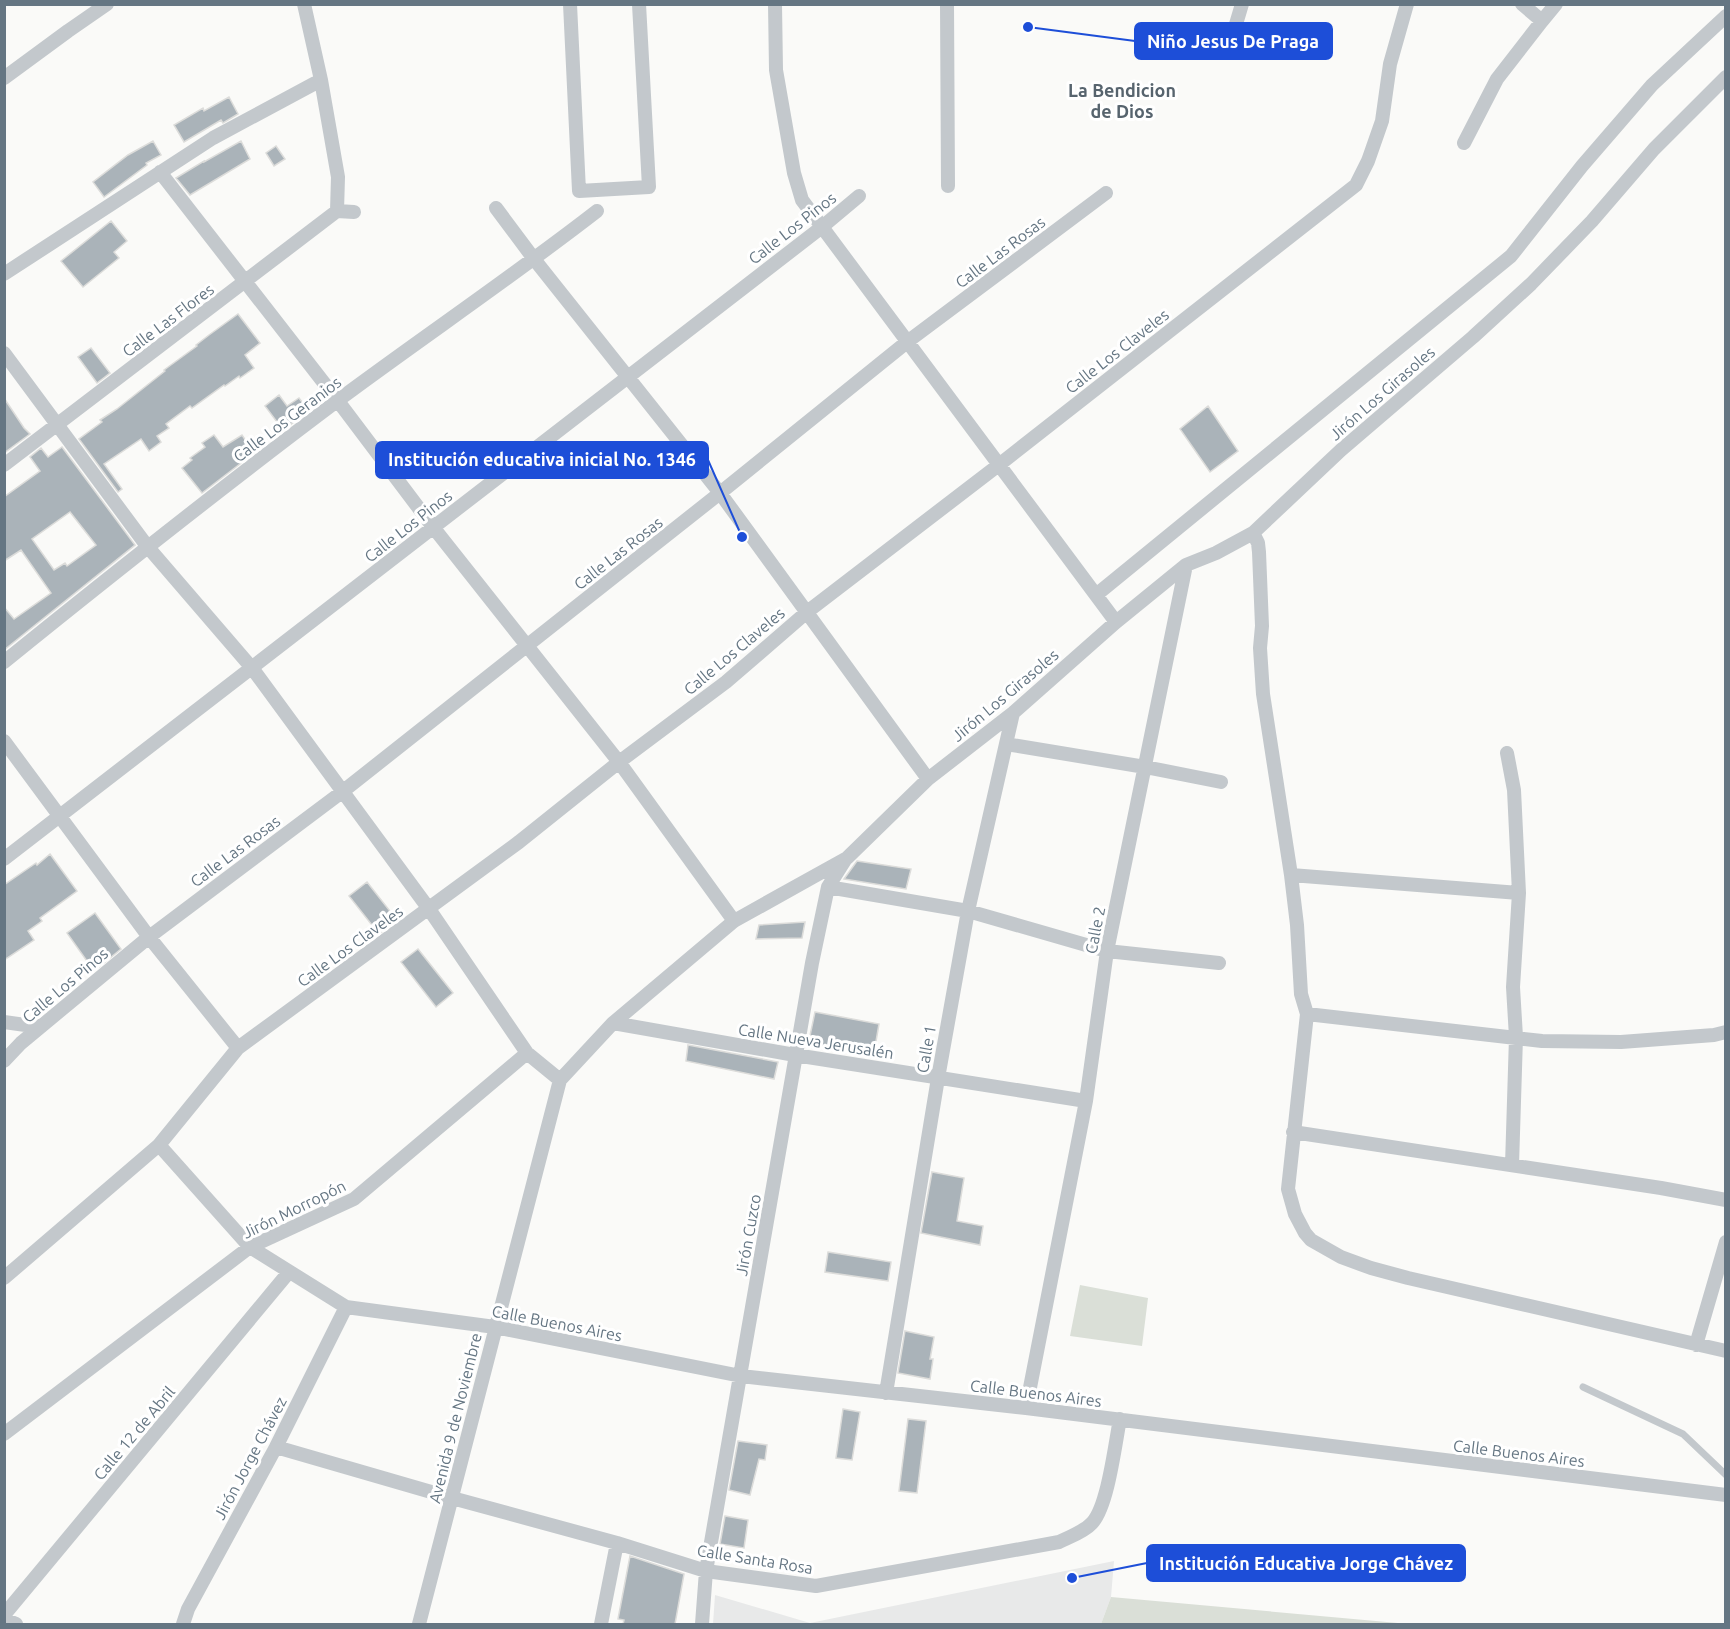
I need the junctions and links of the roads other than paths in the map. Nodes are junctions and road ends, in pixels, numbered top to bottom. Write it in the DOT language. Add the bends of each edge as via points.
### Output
graph roads {
  1 [pos="107,4"];
  2 [pos="304,4"];
  3 [pos="570,4"];
  4 [pos="639,4"];
  5 [pos="774,4"];
  6 [pos="947,4"];
  7 [pos="1242,4"];
  8 [pos="1407,4"];
  9 [pos="1522,4"];
  10 [pos="1556,4"];
  11 [pos="1725,16"];
  12 [pos="1542,21"];
  13 [pos="1228,51"];
  14 [pos="4,78"];
  15 [pos="1725,78"];
  16 [pos="321,80"];
  17 [pos="1464,143"];
  18 [pos="160,172"];
  19 [pos="948,186"];
  20 [pos="1106,193"];
  21 [pos="859,196"];
  22 [pos="496,208"];
  23 [pos="337,211"];
  24 [pos="597,211"];
  25 [pos="354,212"];
  26 [pos="822,227"];
  27 [pos="534,260"];
  28 [pos="4,274"];
  29 [pos="245,282"];
  30 [pos="907,342"];
  31 [pos="4,353"];
  32 [pos="628,376"];
  33 [pos="338,401"];
  34 [pos="57,425"];
  35 [pos="1000,464"];
  36 [pos="4,465"];
  37 [pos="720,493"];
  38 [pos="433,527"];
  39 [pos="1253,533"];
  40 [pos="147,546"];
  41 [pos="1186,564"];
  42 [pos="1096,594"];
  43 [pos="807,612"];
  44 [pos="1116,622"];
  45 [pos="526,646"];
  46 [pos="4,662"];
  47 [pos="252,668"];
  48 [pos="1012,713"];
  49 [pos="4,741"];
  50 [pos="1006,744"];
  51 [pos="1507,753"];
  52 [pos="619,762"];
  53 [pos="1145,767"];
  54 [pos="928,779"];
  55 [pos="1221,782"];
  56 [pos="342,792"];
  57 [pos="60,816"];
  58 [pos="847,858"];
  59 [pos="4,859"];
  60 [pos="1291,875"];
  61 [pos="828,887"];
  62 [pos="1519,893"];
  63 [pos="429,909"];
  64 [pos="968,911"];
  65 [pos="734,921"];
  66 [pos="149,937"];
  67 [pos="1107,951"];
  68 [pos="1219,963"];
  69 [pos="1307,1014"];
  70 [pos="4,1022"];
  71 [pos="613,1023"];
  72 [pos="40,1026"];
  73 [pos="1725,1032"];
  74 [pos="1516,1037"];
  75 [pos="238,1048"];
  76 [pos="527,1053"];
  77 [pos="795,1055"];
  78 [pos="4,1060"];
  79 [pos="938,1077"];
  80 [pos="560,1080"];
  81 [pos="1086,1101"];
  82 [pos="1293,1132"];
  83 [pos="159,1145"];
  84 [pos="1512,1165"];
  85 [pos="1725,1200"];
  86 [pos="1725,1242"];
  87 [pos="250,1247"];
  88 [pos="289,1272"];
  89 [pos="4,1278"];
  90 [pos="346,1307"];
  91 [pos="495,1327"];
  92 [pos="1696,1345"];
  93 [pos="1725,1351"];
  94 [pos="741,1376"];
  95 [pos="1583,1387"];
  96 [pos="885,1393"];
  97 [pos="1026,1408"];
  98 [pos="1120,1419"];
  99 [pos="4,1434"];
  100 [pos="276,1447"];
  101 [pos="1725,1475"];
  102 [pos="1725,1495"];
  103 [pos="452,1498"];
  104 [pos="617,1543"];
  105 [pos="706,1571"];
  106 [pos="4,1617"];
  107 [pos="16,1624"];
  108 [pos="183,1624"];
  109 [pos="419,1624"];
  110 [pos="601,1624"];
  111 [pos="702,1624"];
  1 -- 14 [label="street"];
  2 -- 16 [label="street"];
  3 -- 4 [label="street" via="579,190 649,187"];
  5 -- 26 [label="street" via="776,70 794,172 802,200"];
  6 -- 19 [label="street"];
  7 -- 13 [label="street"];
  8 -- 35 [label="street, Calle Los Claveles" via="1390,64 1382,121 1356,185"];
  9 -- 12 [label="street"];
  10 -- 12 [label="street"];
  11 -- 42 [label="street" via="1652,85 1511,256"];
  12 -- 17 [label="street" via="1497,79"];
  15 -- 39 [label="street, Jirón Los Girasoles" via="1531,284 1341,450"];
  16 -- 18 [label="street" via="213,138"];
  16 -- 23 [label="street" via="338,177"];
  18 -- 28 [label="street"];
  18 -- 29 [label="street"];
  20 -- 30 [label="street, Calle Las Rosas"];
  21 -- 26 [label="street, Calle Los Pinos"];
  22 -- 27 [label="street"];
  23 -- 25 [label="street"];
  23 -- 29 [label="street, Calle Las Flores"];
  24 -- 27 [label="street, Calle Los Geranios"];
  26 -- 30 [label="street"];
  26 -- 32 [label="street, Calle Los Pinos"];
  27 -- 32 [label="street"];
  27 -- 33 [label="street, Calle Los Geranios"];
  29 -- 33 [label="street"];
  29 -- 34 [label="street, Calle Las Flores"];
  30 -- 35 [label="street"];
  30 -- 37 [label="street, Calle Las Rosas"];
  31 -- 34 [label="street"];
  32 -- 37 [label="street"];
  32 -- 38 [label="street, Calle Los Pinos"];
  33 -- 38 [label="street"];
  33 -- 40 [label="street, Calle Los Geranios"];
  34 -- 36 [label="street, Calle Las Flores"];
  34 -- 40 [label="street"];
  35 -- 42 [label="street"];
  35 -- 43 [label="street, Calle Los Claveles"];
  37 -- 43 [label="street"];
  37 -- 45 [label="street, Calle Las Rosas"];
  38 -- 45 [label="street"];
  38 -- 47 [label="street, Calle Los Pinos"];
  39 -- 41 [label="street, Jirón Los Girasoles"];
  39 -- 60 [label="street" via="1259,552 1263,694"];
  40 -- 46 [label="street, Calle Los Geranios"];
  40 -- 47 [label="street"];
  41 -- 44 [label="street, Jirón Los Girasoles"];
  41 -- 53 [label="street, Calle 2"];
  42 -- 44 [label="street"];
  43 -- 52 [label="street, Calle Los Claveles" via="726,682"];
  43 -- 54 [label="street"];
  44 -- 48 [label="street, Jirón Los Girasoles"];
  45 -- 52 [label="street"];
  45 -- 56 [label="street, Calle Las Rosas"];
  47 -- 56 [label="street"];
  47 -- 57 [label="street, Calle Los Pinos"];
  48 -- 50 [label="street, Calle 1"];
  48 -- 54 [label="street, Jirón Los Girasoles"];
  49 -- 57 [label="street"];
  50 -- 53 [label="street"];
  50 -- 64 [label="street, Calle 1"];
  51 -- 62 [label="street" via="1515,799"];
  52 -- 63 [label="street, Calle Los Claveles"];
  52 -- 65 [label="street"];
  53 -- 55 [label="street"];
  53 -- 67 [label="street, Calle 2"];
  54 -- 58 [label="street, Jirón Los Girasoles"];
  56 -- 63 [label="street"];
  56 -- 66 [label="street, Calle Las Rosas"];
  57 -- 59 [label="street, Calle Los Pinos"];
  57 -- 66 [label="street"];
  58 -- 61 [label="street, Jirón Cuzco"];
  58 -- 65 [label="street, Jirón Los Girasoles"];
  60 -- 62 [label="street"];
  60 -- 69 [label="street" via="1301,994"];
  61 -- 64 [label="street"];
  61 -- 77 [label="street, Jirón Cuzco"];
  62 -- 74 [label="street" via="1513,987"];
  63 -- 75 [label="street, Calle Los Claveles"];
  63 -- 76 [label="street"];
  64 -- 67 [label="street"];
  64 -- 79 [label="street, Calle 1"];
  65 -- 71 [label="street, Jirón Los Girasoles"];
  66 -- 72 [label="street, Calle Los Pinos"];
  66 -- 75 [label="street"];
  67 -- 68 [label="street"];
  67 -- 81 [label="street, Calle 2"];
  69 -- 74 [label="street"];
  69 -- 82 [label="street"];
  70 -- 72 [label="street"];
  71 -- 77 [label="street, Calle Nueva Jerusalén"];
  71 -- 80 [label="street, Jirón Los Girasoles"];
  72 -- 78 [label="street, Calle Los Pinos"];
  73 -- 74 [label="street" via="1621,1042"];
  74 -- 84 [label="street"];
  75 -- 83 [label="street, Calle Los Claveles"];
  76 -- 80 [label="street"];
  76 -- 87 [label="street, Jirón Morropón" via="354,1199"];
  77 -- 79 [label="street, Calle Nueva Jerusalén"];
  77 -- 94 [label="street, Jirón Cuzco"];
  79 -- 81 [label="street, Calle Nueva Jerusalén"];
  79 -- 96 [label="street, Calle 1"];
  80 -- 91 [label="street, Avenida 9 de Noviembre"];
  81 -- 97 [label="street, Calle 2"];
  82 -- 84 [label="street"];
  82 -- 92 [label="street" via="1288,1189 1291,1201 1305,1233 1329,1252 1408,1278"];
  83 -- 87 [label="street"];
  83 -- 89 [label="street, Calle Los Claveles"];
  84 -- 85 [label="street"];
  86 -- 92 [label="street"];
  87 -- 88 [label="street"];
  87 -- 99 [label="street, Jirón Morropón"];
  88 -- 90 [label="street"];
  88 -- 106 [label="street, Calle 12 de Abril"];
  90 -- 91 [label="street, Calle Buenos Aires"];
  90 -- 100 [label="street, Jirón Jorge Chávez"];
  91 -- 94 [label="street, Calle Buenos Aires"];
  91 -- 103 [label="street, Avenida 9 de Noviembre"];
  92 -- 93 [label="street"];
  94 -- 96 [label="street, Calle Buenos Aires"];
  94 -- 105 [label="street, Jirón Cuzco"];
  95 -- 101 [label="lane" via="1683,1434"];
  96 -- 97 [label="street, Calle Buenos Aires"];
  97 -- 98 [label="street, Calle Buenos Aires"];
  98 -- 102 [label="street, Calle Buenos Aires"];
  98 -- 105 [label="street, Calle Santa Rosa" via="1104,1502 1092,1523 1059,1542 816,1586"];
  100 -- 103 [label="street, Calle Santa Rosa"];
  100 -- 108 [label="street, Jirón Jorge Chávez"];
  103 -- 104 [label="street, Calle Santa Rosa"];
  103 -- 109 [label="street, Avenida 9 de Noviembre"];
  104 -- 105 [label="street, Calle Santa Rosa"];
  104 -- 110 [label="street"];
  105 -- 111 [label="street, Jirón Cuzco"];
  106 -- 107 [label="street"];
}
